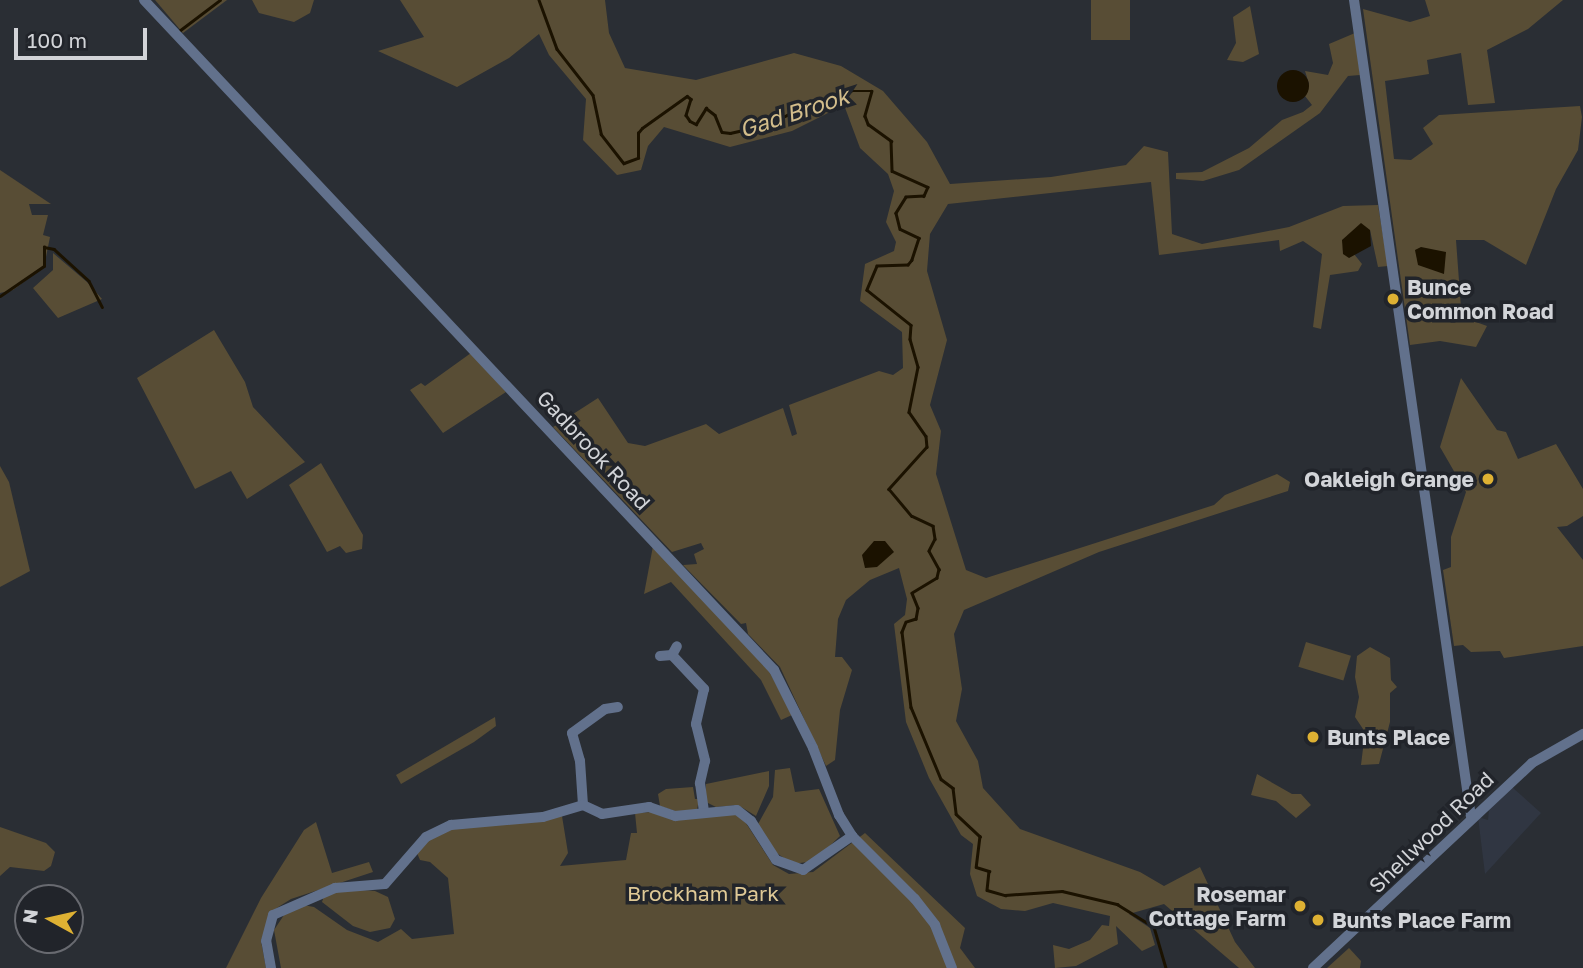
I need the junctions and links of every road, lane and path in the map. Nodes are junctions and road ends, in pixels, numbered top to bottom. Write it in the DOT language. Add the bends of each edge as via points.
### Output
graph roads {
  1 [pos="144,0"];
  2 [pos="1354,0"];
  3 [pos="669,653"];
  4 [pos="618,707"];
  5 [pos="1583,734"];
  6 [pos="583,805"];
  7 [pos="704,813"];
  8 [pos="1471,817"];
  9 [pos="852,836"];
  10 [pos="271,968"];
  11 [pos="952,968"];
  12 [pos="1313,968"];
  1 -- 9 [label="street, Gadbrook Road" via="774,670"];
  2 -- 8 [label="street"];
  3 -- 7 [label="street" via="705,689 696,724 705,761 700,783"];
  4 -- 6 [label="street" via="605,709 572,733 580,761"];
  5 -- 8 [label="street, Shellwood Road" via="1544,754"];
  6 -- 7 [label="street" via="602,814 649,807 675,816"];
  6 -- 10 [label="street" via="543,817 442,827 426,836 386,884 335,888 283,908 267,928"];
  7 -- 9 [label="street" via="727,809 745,813 772,856 792,869 814,866"];
  8 -- 12 [label="street, Shellwood Road" via="1398,892"];
  9 -- 11 [label="street, Gadbrook Road" via="915,899 934,925"];
}
